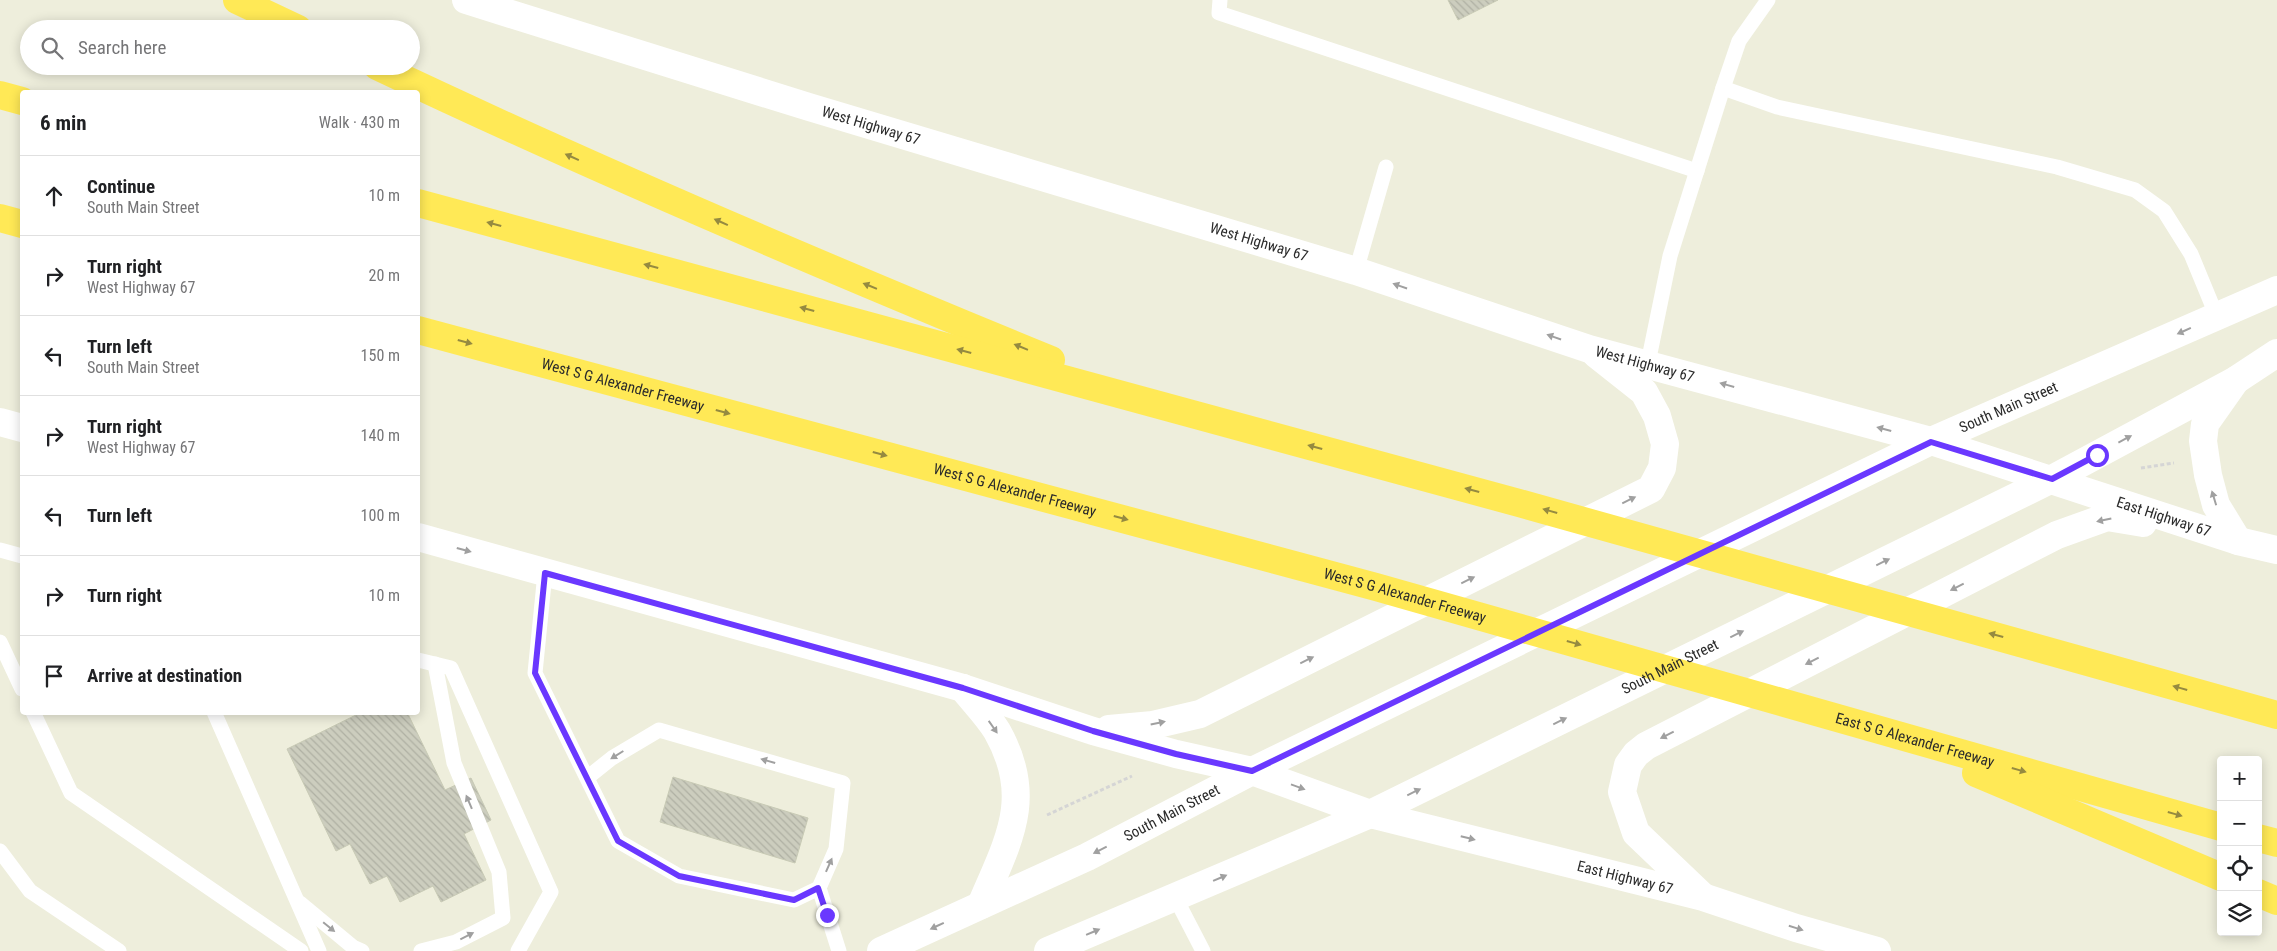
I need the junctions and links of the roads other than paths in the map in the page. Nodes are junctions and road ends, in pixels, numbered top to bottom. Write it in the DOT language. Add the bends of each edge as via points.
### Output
graph roads {
  1 [pos="237,0"];
  2 [pos="466,0"];
  3 [pos="1220,0"];
  4 [pos="1768,0"];
  5 [pos="279,20"];
  6 [pos="396,75"];
  7 [pos="1723,88"];
  8 [pos="0,95"];
  9 [pos="20,101"];
  10 [pos="1386,167"];
  11 [pos="1697,171"];
  12 [pos="420,204"];
  13 [pos="0,218"];
  14 [pos="20,223"];
  15 [pos="1356,271"];
  16 [pos="2277,290"];
  17 [pos="2217,317"];
  18 [pos="420,331"];
  19 [pos="1590,349"];
  20 [pos="2277,353"];
  21 [pos="1648,363"];
  22 [pos="2236,380"];
  23 [pos="1163,406"];
  24 [pos="0,422"];
  25 [pos="20,427"];
  26 [pos="1931,442"];
  27 [pos="2052,479"];
  28 [pos="420,538"];
  29 [pos="2238,541"];
  30 [pos="0,550"];
  31 [pos="2277,550"];
  32 [pos="20,555"];
  33 [pos="545,573"];
  34 [pos="0,642"];
  35 [pos="1610,654"];
  36 [pos="420,660"];
  37 [pos="435,664"];
  38 [pos="20,685"];
  39 [pos="963,688"];
  40 [pos="2227,701"];
  41 [pos="2277,710"];
  42 [pos="34,715"];
  43 [pos="215,715"];
  44 [pos="2277,715"];
  45 [pos="1871,728"];
  46 [pos="1093,731"];
  47 [pos="1252,771"];
  48 [pos="587,778"];
  49 [pos="1370,814"];
  50 [pos="2217,826"];
  51 [pos="2262,839"];
  52 [pos="2277,843"];
  53 [pos="0,851"];
  54 [pos="2217,875"];
  55 [pos="818,888"];
  56 [pos="2262,895"];
  57 [pos="1175,897"];
  58 [pos="1703,897"];
  59 [pos="297,901"];
  60 [pos="2277,901"];
  61 [pos="981,905"];
  62 [pos="119,951"];
  63 [pos="301,951"];
  64 [pos="319,951"];
  65 [pos="362,951"];
  66 [pos="421,951"];
  67 [pos="518,951"];
  68 [pos="839,951"];
  69 [pos="881,951"];
  70 [pos="1048,951"];
  71 [pos="1203,951"];
  72 [pos="1878,951"];
  1 -- 5 [label="highway"];
  2 -- 15 [label="main road, West Highway 67"];
  3 -- 11 [label="lane" via="1219,13"];
  4 -- 7 [label="lane" via="1739,42"];
  23 -- 6 [label="highway, one-way" via="841,274 529,138"];
  7 -- 11 [label="lane"];
  7 -- 17 [label="lane" via="1777,107 2057,167 2135,190 2164,211 2191,254"];
  8 -- 9 [label="highway"];
  10 -- 15 [label="lane"];
  11 -- 21 [label="lane" via="1670,256"];
  23 -- 12 [label="highway, one-way"];
  13 -- 14 [label="highway"];
  19 -- 15 [label="main road, West Highway 67, one-way"];
  16 -- 17 [label="main road, South Main Street"];
  17 -- 26 [label="main road, South Main Street, one-way"];
  18 -- 35 [label="highway, West S G Alexander Freeway, one-way" via="1376,586"];
  19 -- 21 [label="main road, West Highway 67"];
  46 -- 19 [label="main road, one-way" via="1153,725 1200,714 1651,489 1662,468 1665,444 1657,416 1644,392"];
  20 -- 22 [label="main road, South Main Street"];
  26 -- 21 [label="main road, West Highway 67, one-way"];
  27 -- 22 [label="main road, South Main Street, one-way"];
  29 -- 22 [label="main road, one-way" via="2216,505 2203,441 2205,424"];
  40 -- 23 [label="highway, one-way"];
  24 -- 25 [label="main road"];
  26 -- 27 [label="main road, West Highway 67"];
  26 -- 47 [label="main road, South Main Street"];
  27 -- 29 [label="main road, East Highway 67"];
  49 -- 27 [label="main road, South Main Street, one-way"];
  28 -- 33 [label="main road, one-way"];
  29 -- 31 [label="main road, East Highway 67"];
  29 -- 58 [label="main road, one-way" via="2107,517 2057,535 1646,746 1628,765 1622,792 1636,833"];
  30 -- 32 [label="lane"];
  33 -- 39 [label="main road"];
  33 -- 48 [label="lane" via="535,673"];
  34 -- 38 [label="lane"];
  35 -- 45 [label="highway, East S G Alexander Freeway"];
  36 -- 37 [label="lane"];
  66 -- 37 [label="lane, one-way" via="456,942 503,918 499,872 454,764"];
  37 -- 67 [label="lane" via="451,668 551,892"];
  39 -- 46 [label="main road"];
  39 -- 61 [label="main road, one-way" via="996,729 1014,771 1017,796 1013,831"];
  40 -- 41 [label="highway"];
  40 -- 44 [label="highway"];
  42 -- 63 [label="lane" via="71,793"];
  43 -- 59 [label="lane"];
  45 -- 50 [label="highway, East S G Alexander Freeway, one-way"];
  45 -- 54 [label="highway"];
  46 -- 47 [label="main road"];
  47 -- 49 [label="main road, one-way"];
  47 -- 61 [label="main road, South Main Street, one-way" via="1087,857"];
  48 -- 55 [label="lane" via="618,841 679,876 794,900"];
  55 -- 48 [label="lane, one-way" via="836,849 843,783 659,730 612,758"];
  57 -- 49 [label="main road, South Main Street, one-way"];
  49 -- 58 [label="main road, East Highway 67, one-way"];
  51 -- 52 [label="highway"];
  53 -- 62 [label="lane" via="30,890"];
  55 -- 68 [label="lane"];
  56 -- 60 [label="highway"];
  70 -- 57 [label="main road, South Main Street, one-way"];
  57 -- 71 [label="lane"];
  58 -- 72 [label="main road, East Highway 67, one-way"];
  59 -- 64 [label="lane"];
  59 -- 65 [label="lane, one-way"];
  61 -- 69 [label="main road, South Main Street, one-way"];
}
